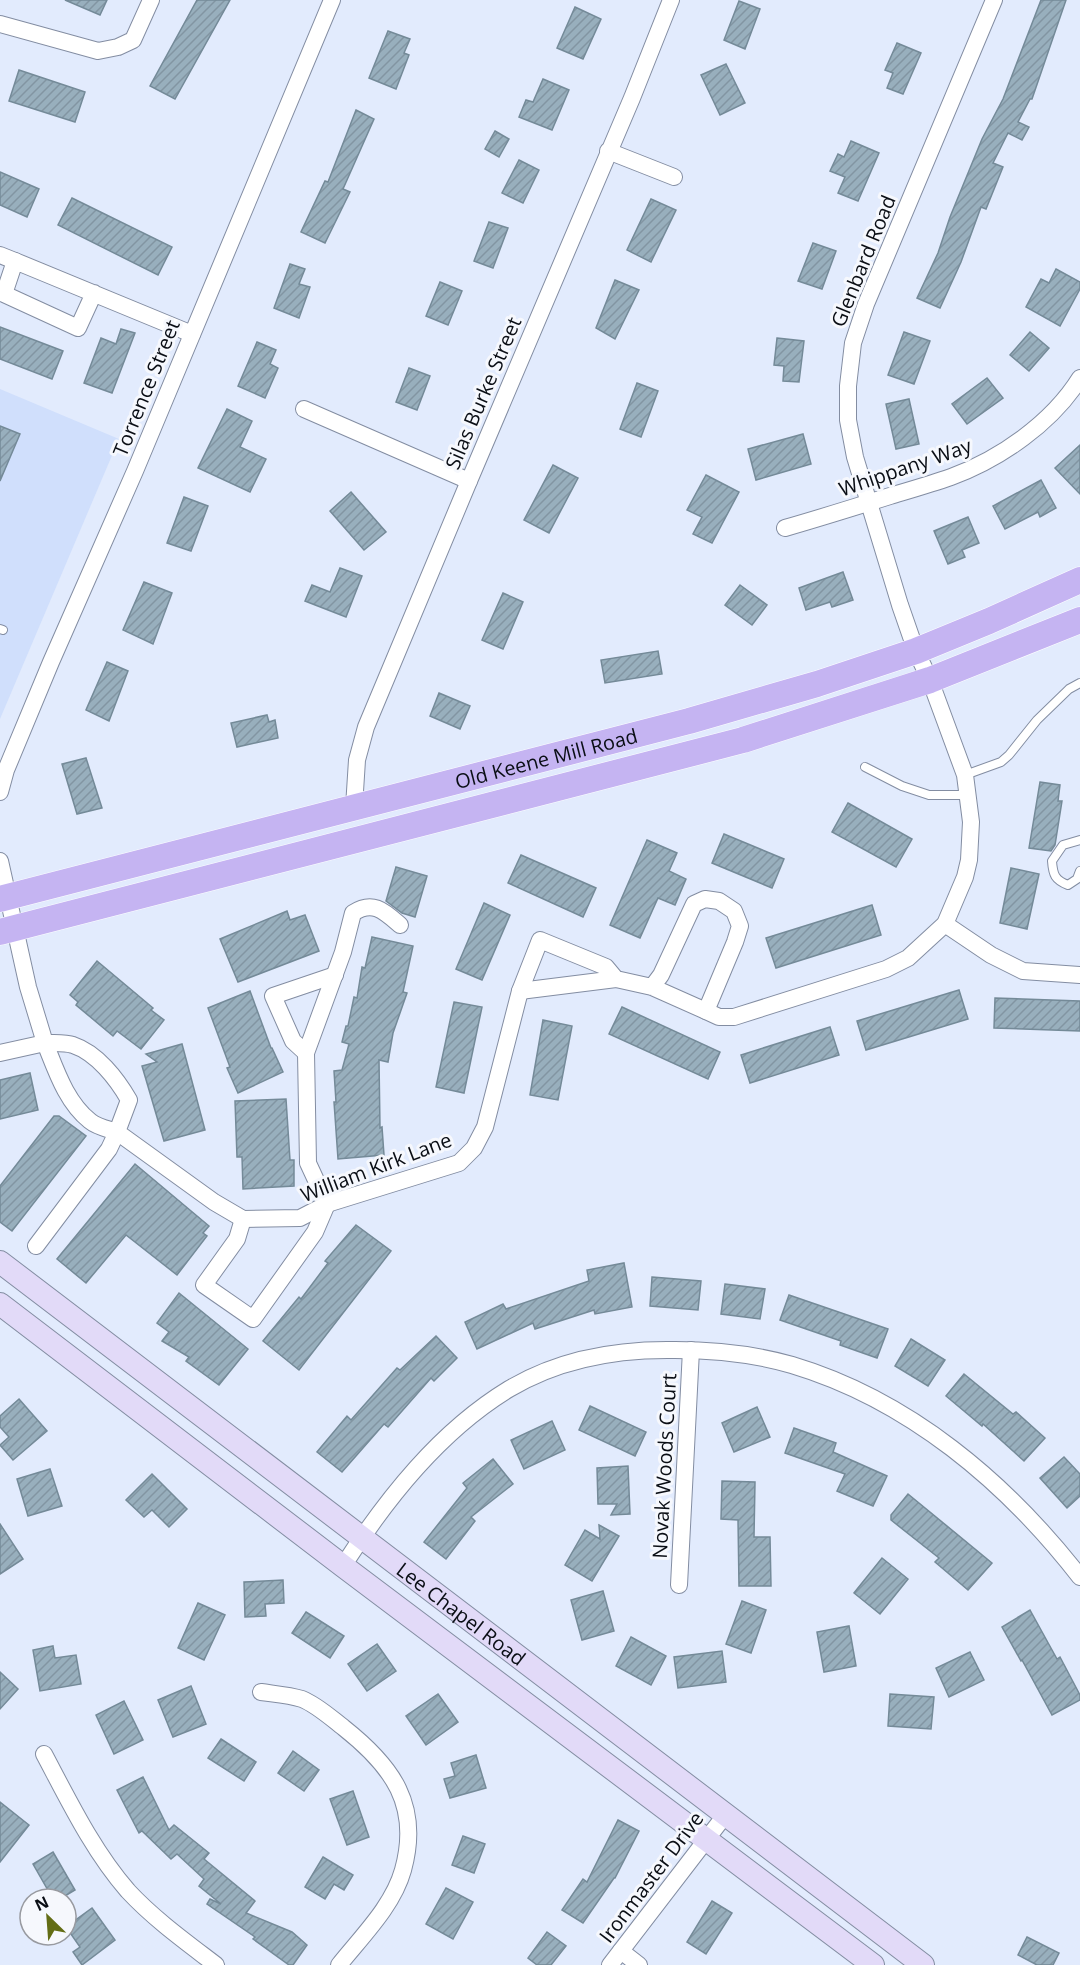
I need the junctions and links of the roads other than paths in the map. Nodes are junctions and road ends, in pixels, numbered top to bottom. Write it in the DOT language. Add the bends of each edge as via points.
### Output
graph roads {
  1 [pos="151,0"];
  2 [pos="332,0"];
  3 [pos="671,0"];
  4 [pos="994,0"];
  5 [pos="0,24"];
  6 [pos="608,151"];
  7 [pos="674,177"];
  8 [pos="7,258"];
  9 [pos="94,293"];
  10 [pos="192,334"];
  11 [pos="1080,378"];
  12 [pos="304,409"];
  13 [pos="469,481"];
  14 [pos="869,503"];
  15 [pos="785,528"];
  16 [pos="1080,580"];
  17 [pos="1080,620"];
  18 [pos="916,651"];
  19 [pos="930,680"];
  20 [pos="1080,683"];
  21 [pos="865,767"];
  22 [pos="965,775"];
  23 [pos="0,790"];
  24 [pos="969,795"];
  25 [pos="354,807"];
  26 [pos="1080,840"];
  27 [pos="0,861"];
  28 [pos="1080,871"];
  29 [pos="4,898"];
  30 [pos="945,924"];
  31 [pos="400,925"];
  32 [pos="7,931"];
  33 [pos="335,975"];
  34 [pos="1080,975"];
  35 [pos="616,979"];
  36 [pos="652,987"];
  37 [pos="520,992"];
  38 [pos="706,1011"];
  39 [pos="45,1043"];
  40 [pos="0,1053"];
  41 [pos="306,1053"];
  42 [pos="117,1132"];
  43 [pos="327,1204"];
  44 [pos="243,1219"];
  45 [pos="36,1246"];
  46 [pos="0,1262"];
  47 [pos="0,1304"];
  48 [pos="691,1350"];
  49 [pos="361,1538"];
  50 [pos="343,1566"];
  51 [pos="1080,1577"];
  52 [pos="679,1585"];
  53 [pos="261,1692"];
  54 [pos="44,1754"];
  55 [pos="726,1814"];
  56 [pos="706,1840"];
  57 [pos="621,1951"];
  58 [pos="216,1965"];
  59 [pos="339,1965"];
  60 [pos="610,1965"];
  61 [pos="639,1965"];
  62 [pos="873,1965"];
  63 [pos="923,1965"];
  1 -- 5 [label="street" via="133,40 98,51"];
  2 -- 10 [label="street, Torrence Street"];
  3 -- 6 [label="street, Silas Burke Street"];
  4 -- 14 [label="street, Glenbard Road" via="866,304 854,343 848,420"];
  6 -- 7 [label="street"];
  6 -- 13 [label="street, Silas Burke Street"];
  8 -- 9 [label="street"];
  8 -- 9 [label="street" via="4,294 78,328"];
  9 -- 10 [label="street"];
  10 -- 23 [label="street, Torrence Street"];
  11 -- 14 [label="street, Whippany Way" via="1043,421 995,457 953,477"];
  12 -- 13 [label="street"];
  13 -- 25 [label="street, Silas Burke Street" via="366,728 357,760"];
  14 -- 15 [label="street, Whippany Way"];
  14 -- 18 [label="street, Glenbard Road"];
  16 -- 18 [label="main road, Old Keene Mill Road"];
  17 -- 19 [label="main road, Old Keene Mill Road"];
  18 -- 19 [label="street, Glenbard Road"];
  18 -- 25 [label="main road, Old Keene Mill Road" via="689,721"];
  19 -- 22 [label="street, Glenbard Road"];
  19 -- 32 [label="main road, Old Keene Mill Road" via="743,740"];
  20 -- 22 [label="lane" via="1036,720 1001,762"];
  21 -- 24 [label="lane" via="930,795"];
  22 -- 24 [label="street, Glenbard Road"];
  24 -- 30 [label="street, Glenbard Road" via="969,860"];
  25 -- 29 [label="main road, Old Keene Mill Road"];
  26 -- 28 [label="lane" via="1063,846 1052,861 1053,873 1068,885"];
  27 -- 29 [label="street"];
  29 -- 32 [label="street"];
  30 -- 34 [label="street" via="1023,971"];
  30 -- 38 [label="street, William Kirk Lane" via="908,958 886,969 734,1017 719,1017"];
  31 -- 33 [label="street" via="383,911 370,907 352,914"];
  32 -- 39 [label="street"];
  33 -- 41 [label="street"];
  33 -- 41 [label="street" via="273,996 293,1041"];
  35 -- 36 [label="street, William Kirk Lane"];
  35 -- 37 [label="street, William Kirk Lane"];
  35 -- 37 [label="street, William Kirk Lane" via="606,967 540,940"];
  36 -- 38 [label="street, William Kirk Lane"];
  36 -- 38 [label="street" via="694,904 705,899 719,901 734,911 740,926"];
  37 -- 43 [label="street, William Kirk Lane" via="486,1127 474,1148 459,1162"];
  39 -- 40 [label="street"];
  39 -- 42 [label="street" via="76,1107 91,1123"];
  39 -- 42 [label="street" via="71,1044 90,1052 121,1086 129,1100"];
  41 -- 43 [label="street" via="308,1163"];
  42 -- 44 [label="street"];
  42 -- 45 [label="street" via="109,1149"];
  43 -- 44 [label="street, William Kirk Lane" via="300,1218"];
  43 -- 44 [label="street" via="315,1232 253,1319 204,1285 237,1239"];
  46 -- 49 [label="main road, Lee Chapel Road"];
  47 -- 50 [label="main road, Lee Chapel Road"];
  48 -- 49 [label="street" via="650,1349 598,1356 556,1368 511,1388 441,1441"];
  48 -- 51 [label="street" via="751,1356 790,1365 882,1404 976,1467 1018,1505"];
  48 -- 52 [label="street, Novak Woods Court"];
  49 -- 50 [label="street"];
  49 -- 55 [label="main road, Lee Chapel Road"];
  50 -- 56 [label="main road, Lee Chapel Road"];
  53 -- 59 [label="street" via="304,1700 319,1708 384,1764 404,1803 408,1844 399,1881 383,1909"];
  54 -- 58 [label="street" via="112,1871 165,1925"];
  55 -- 56 [label="street, Ironmaster Drive"];
  55 -- 63 [label="main road, Lee Chapel Road"];
  56 -- 57 [label="street, Ironmaster Drive"];
  56 -- 62 [label="main road, Lee Chapel Road"];
  57 -- 60 [label="street, Ironmaster Drive"];
  57 -- 61 [label="street"];
}
